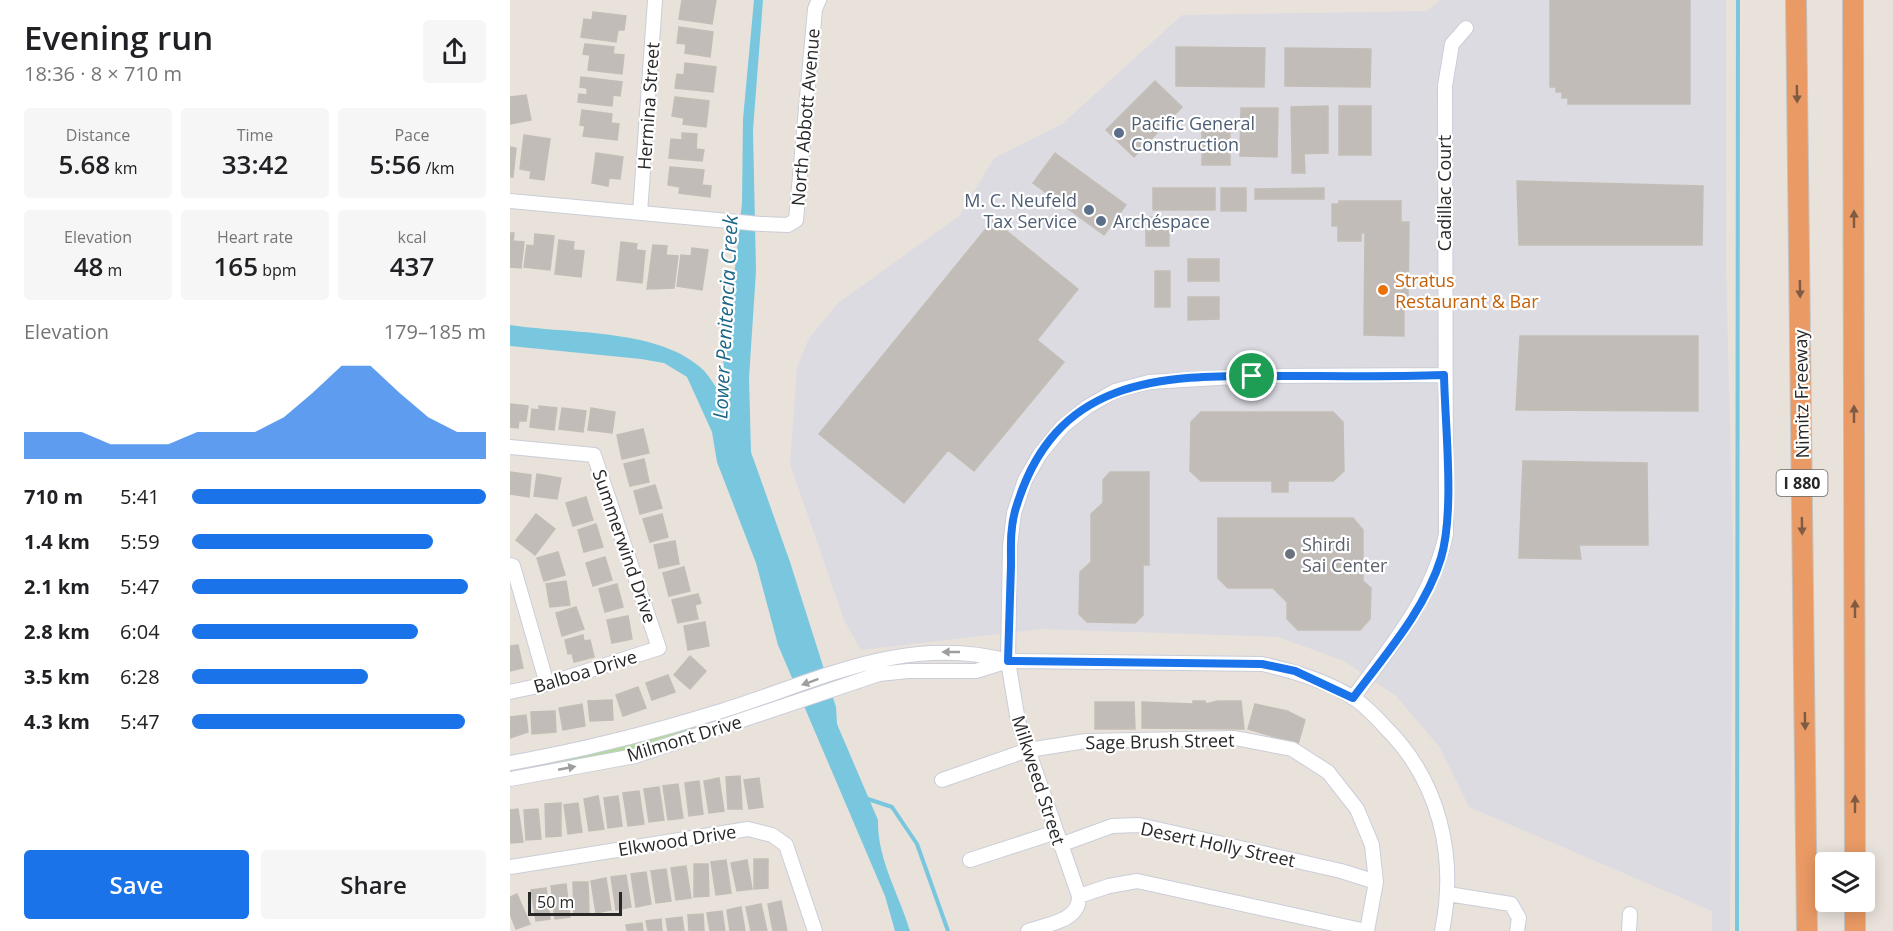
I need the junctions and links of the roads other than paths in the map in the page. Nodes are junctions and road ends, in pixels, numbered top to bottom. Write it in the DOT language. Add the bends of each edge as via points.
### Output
graph roads {
  1 [pos="655,0"];
  2 [pos="819,0"];
  3 [pos="1796,0"];
  4 [pos="1853,0"];
  5 [pos="1466,28"];
  6 [pos="510,201"];
  7 [pos="640,213"];
  8 [pos="1444,375"];
  9 [pos="510,447"];
  10 [pos="510,566"];
  11 [pos="659,648"];
  12 [pos="1008,661"];
  13 [pos="548,684"];
  14 [pos="510,692"];
  15 [pos="1353,698"];
  16 [pos="774,702"];
  17 [pos="1028,750"];
  18 [pos="510,763"];
  19 [pos="510,779"];
  20 [pos="942,780"];
  21 [pos="1058,838"];
  22 [pos="1855,852"];
  23 [pos="970,860"];
  24 [pos="510,867"];
  25 [pos="1376,882"];
  26 [pos="1448,894"];
  27 [pos="1079,896"];
  28 [pos="1855,912"];
  29 [pos="1630,914"];
  30 [pos="815,931"];
  31 [pos="1028,931"];
  32 [pos="1366,931"];
  33 [pos="1442,931"];
  34 [pos="1517,931"];
  35 [pos="1629,931"];
  36 [pos="1807,931"];
  37 [pos="1856,931"];
  1 -- 7 [label="street, Hermina Street"];
  2 -- 7 [label="street, North Abbott Avenue" via="815,9 796,220 788,225 761,224"];
  3 -- 36 [label="highway, Nimitz Freeway / I 880, one-way"];
  22 -- 4 [label="highway, I 880, one-way"];
  5 -- 8 [label="street, Cadillac Court" via="1452,44 1445,86"];
  6 -- 7 [label="street, North Abbott Avenue"];
  8 -- 12 [label="street, Milkweed Street" via="1171,378 1115,392 1087,407 1063,426 1040,454 1014,513"];
  8 -- 15 [label="street, Cadillac Court" via="1447,513 1441,557 1419,606"];
  9 -- 11 [label="street, Summerwind Drive" via="594,455"];
  10 -- 13 [label="street"];
  11 -- 13 [label="street, Balboa Drive"];
  12 -- 15 [label="street, Milmont Drive" via="1262,664 1295,671"];
  12 -- 16 [label="street, Milmont Drive" via="976,652 891,656 851,675"];
  12 -- 17 [label="street, Milkweed Street" via="1018,721"];
  13 -- 14 [label="street, Balboa Drive"];
  15 -- 26 [label="street, Milmont Drive" via="1398,739 1433,796 1448,861"];
  16 -- 18 [label="street, Milmont Drive" via="630,739"];
  19 -- 16 [label="street, Milmont Drive, one-way" via="635,756"];
  17 -- 20 [label="street, Sage Brush Street"];
  17 -- 21 [label="street, Milkweed Street"];
  17 -- 25 [label="street, Sage Brush Street" via="1086,741 1235,738 1292,749 1328,772 1358,809 1372,845"];
  21 -- 23 [label="street, Desert Holly Street"];
  21 -- 25 [label="street, Desert Holly Street" via="1112,826 1139,825"];
  21 -- 27 [label="street, Milkweed Street"];
  24 -- 30 [label="street, Elkwood Drive" via="748,829 772,835 786,845"];
  25 -- 32 [label="street, Sage Brush Street"];
  26 -- 33 [label="street, Milmont Drive"];
  26 -- 34 [label="street" via="1511,904 1519,918"];
  27 -- 31 [label="street" via="1079,906 1073,915"];
  27 -- 32 [label="street" via="1137,881"];
  28 -- 37 [label="highway"];
  29 -- 35 [label="street"];
}
